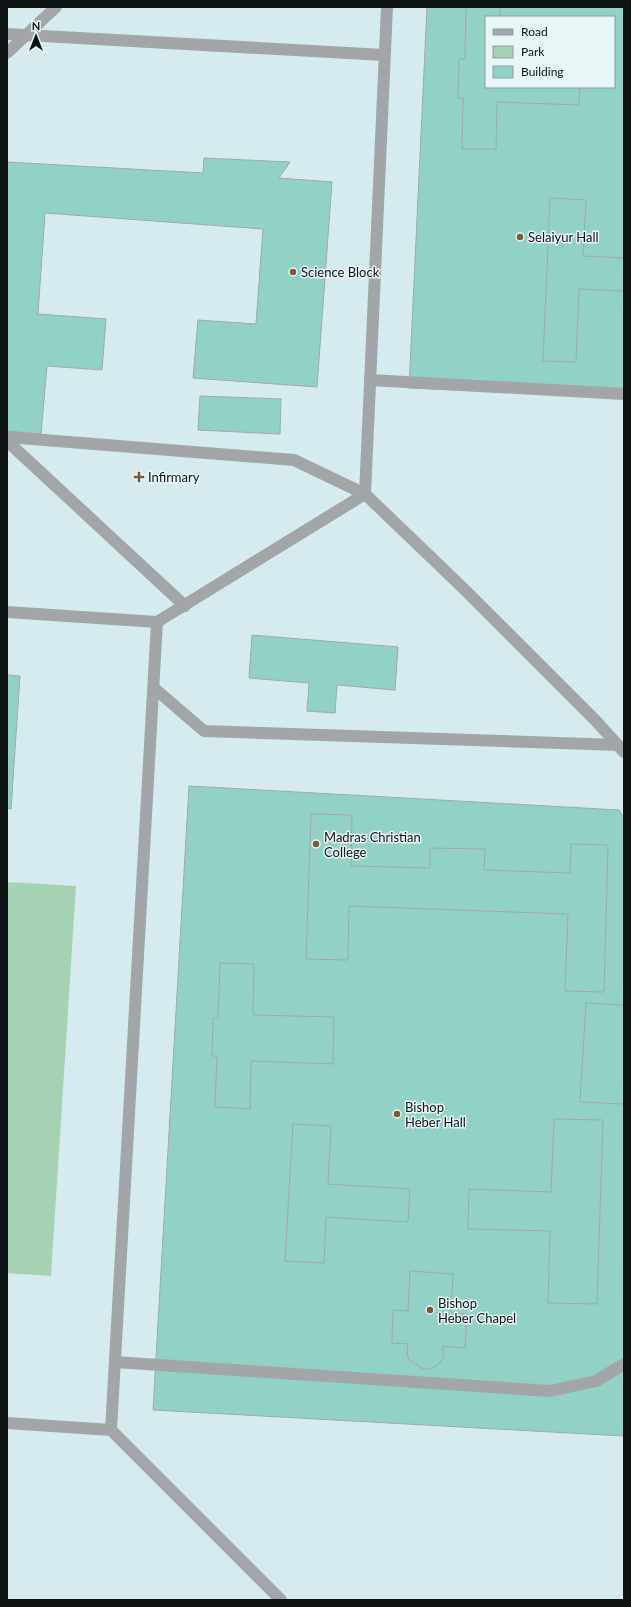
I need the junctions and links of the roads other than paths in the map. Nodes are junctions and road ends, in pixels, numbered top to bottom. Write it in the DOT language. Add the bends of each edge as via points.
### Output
graph roads {
  1 [pos="56,7"];
  2 [pos="387,7"];
  3 [pos="7,34"];
  4 [pos="27,34"];
  5 [pos="7,54"];
  6 [pos="384,55"];
  7 [pos="370,380"];
  8 [pos="624,394"];
  9 [pos="7,437"];
  10 [pos="7,440"];
  11 [pos="365,494"];
  12 [pos="185,606"];
  13 [pos="7,612"];
  14 [pos="157,622"];
  15 [pos="154,688"];
  16 [pos="621,749"];
  17 [pos="115,1362"];
  18 [pos="624,1364"];
  19 [pos="7,1423"];
  20 [pos="111,1430"];
  21 [pos="281,1600"];
  1 -- 4 [label="lane"];
  2 -- 6 [label="lane"];
  3 -- 4 [label="lane"];
  4 -- 5 [label="lane"];
  4 -- 6 [label="lane"];
  6 -- 7 [label="lane"];
  7 -- 8 [label="lane"];
  7 -- 11 [label="lane"];
  9 -- 11 [label="lane" via="294,460"];
  10 -- 12 [label="lane"];
  11 -- 12 [label="lane"];
  11 -- 16 [label="lane" via="465,590"];
  12 -- 14 [label="lane"];
  13 -- 14 [label="lane"];
  14 -- 15 [label="lane"];
  15 -- 16 [label="lane" via="204,731"];
  15 -- 17 [label="lane"];
  17 -- 18 [label="lane" via="550,1391 596,1381"];
  17 -- 20 [label="lane"];
  19 -- 20 [label="lane"];
  20 -- 21 [label="lane"];
}
